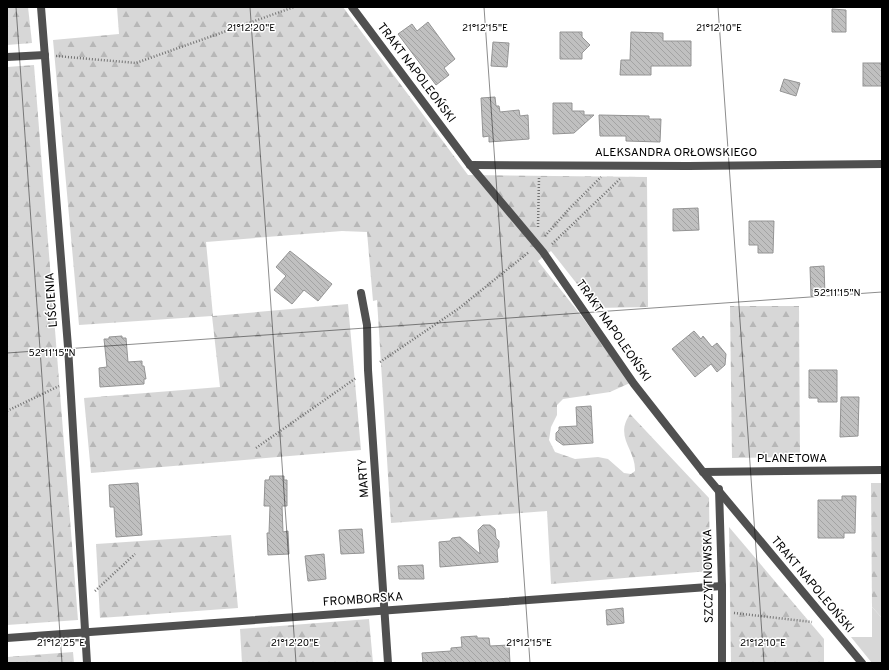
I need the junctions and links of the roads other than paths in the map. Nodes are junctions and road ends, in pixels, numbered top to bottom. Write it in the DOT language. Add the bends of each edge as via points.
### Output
graph roads {
  1 [pos="41,7"];
  2 [pos="352,7"];
  3 [pos="45,55"];
  4 [pos="7,57"];
  5 [pos="882,164"];
  6 [pos="470,165"];
  7 [pos="361,293"];
  8 [pos="882,470"];
  9 [pos="703,472"];
  10 [pos="719,489"];
  11 [pos="722,586"];
  12 [pos="383,610"];
  13 [pos="85,632"];
  14 [pos="7,638"];
  15 [pos="87,663"];
  16 [pos="388,663"];
  17 [pos="722,663"];
  18 [pos="862,663"];
  1 -- 3 [label="street, LIŚCIENIA"];
  2 -- 6 [label="street, TRAKT NAPOLEOŃSKI"];
  3 -- 4 [label="street"];
  3 -- 13 [label="street, LIŚCIENIA" via="70,381"];
  5 -- 6 [label="street, ALEKSANDRA ORŁOWSKIEGO"];
  6 -- 9 [label="street, TRAKT NAPOLEOŃSKI" via="543,252 634,384"];
  7 -- 12 [label="street, MARTY" via="367,325"];
  8 -- 9 [label="street, PLANETOWA"];
  9 -- 10 [label="street, TRAKT NAPOLEOŃSKI"];
  10 -- 11 [label="street, SZCZYTNOWSKA"];
  10 -- 18 [label="street, TRAKT NAPOLEOŃSKI"];
  11 -- 12 [label="street, FROMBORSKA"];
  11 -- 17 [label="street, SZCZYTNOWSKA"];
  12 -- 13 [label="street, FROMBORSKA"];
  12 -- 16 [label="street, MARTY"];
  13 -- 14 [label="street, FROMBORSKA"];
  13 -- 15 [label="street, LIŚCIENIA"];
}
